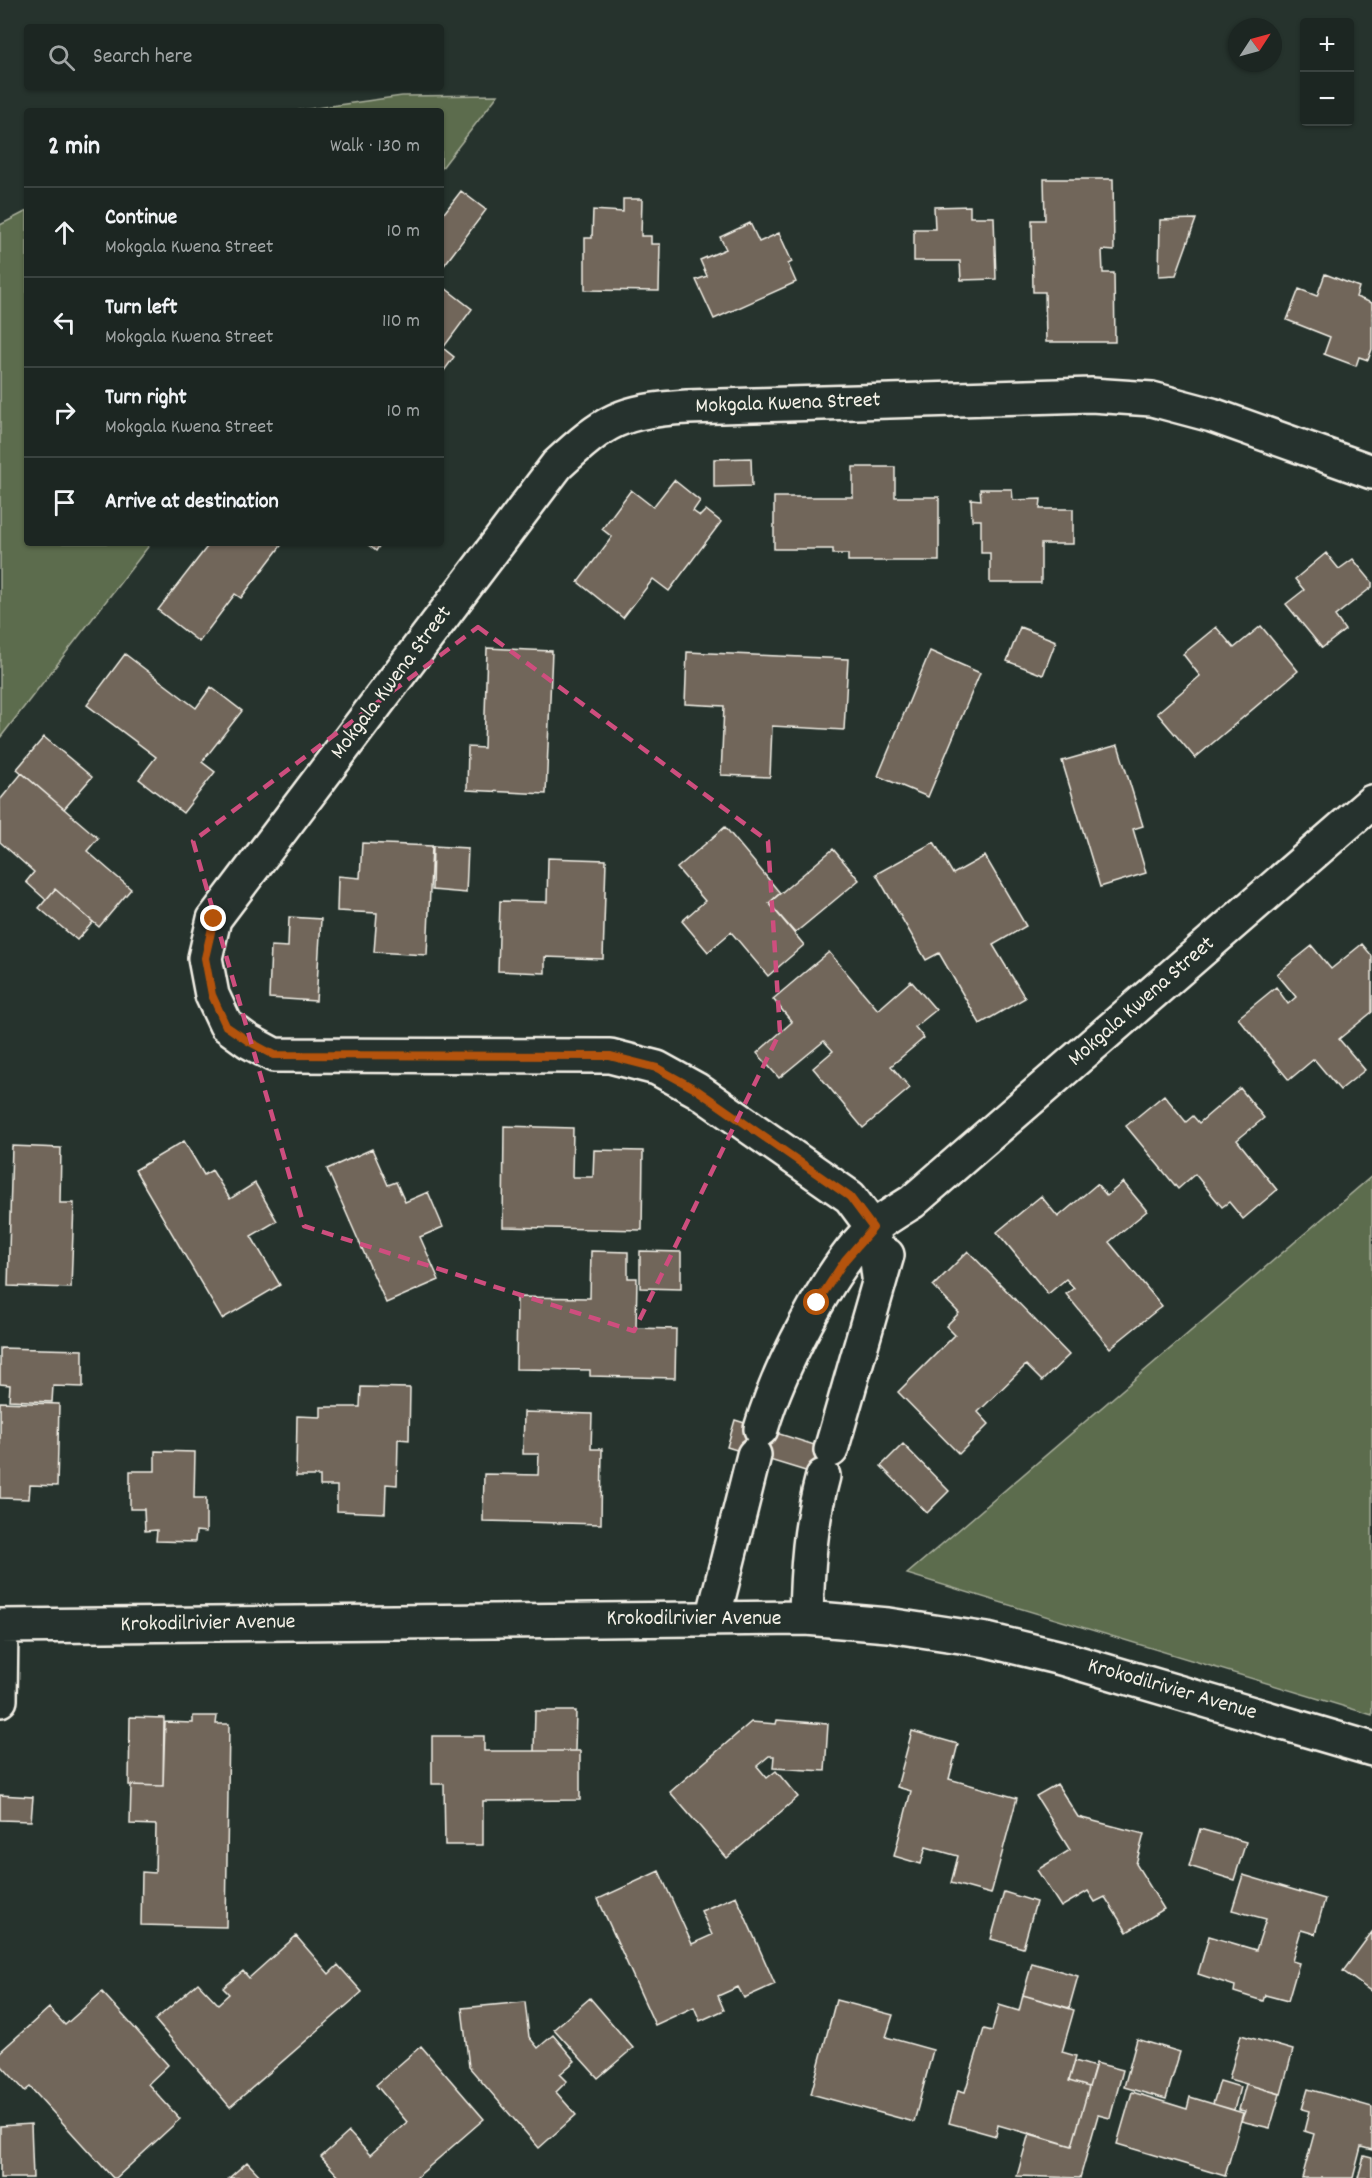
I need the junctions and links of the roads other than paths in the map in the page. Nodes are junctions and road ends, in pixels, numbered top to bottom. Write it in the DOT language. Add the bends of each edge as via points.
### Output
graph roads {
  1 [pos="1372,472"];
  2 [pos="1372,802"];
  3 [pos="912,1202"];
  4 [pos="873,1228"];
  5 [pos="879,1277"];
  6 [pos="806,1618"];
  7 [pos="713,1619"];
  8 [pos="1,1626"];
  9 [pos="0,1700"];
  10 [pos="1372,1749"];
  1 -- 4 [label="street, Mokgala Kwena Street" via="1212,415 1152,399 1091,395 687,407 648,409 616,418 586,438 557,465 214,919 205,958 212,995 226,1026 274,1055 610,1056 657,1068 697,1090 814,1170 850,1197"];
  2 -- 3 [label="street, Mokgala Kwena Street"];
  3 -- 4 [label="street, Mokgala Kwena Street"];
  3 -- 5 [label="street, Mokgala Kwena Street"];
  4 -- 5 [label="street, Mokgala Kwena Street"];
  4 -- 7 [label="street, Mokgala Kwena Street" via="845,1260 817,1303 789,1360 758,1442"];
  5 -- 6 [label="street, Mokgala Kwena Street" via="815,1508 807,1557"];
  6 -- 7 [label="street, Krokodilrivier Avenue"];
  6 -- 10 [label="street, Krokodilrivier Avenue" via="987,1640"];
  7 -- 8 [label="street, Krokodilrivier Avenue"];
  8 -- 9 [label="street"];
}
